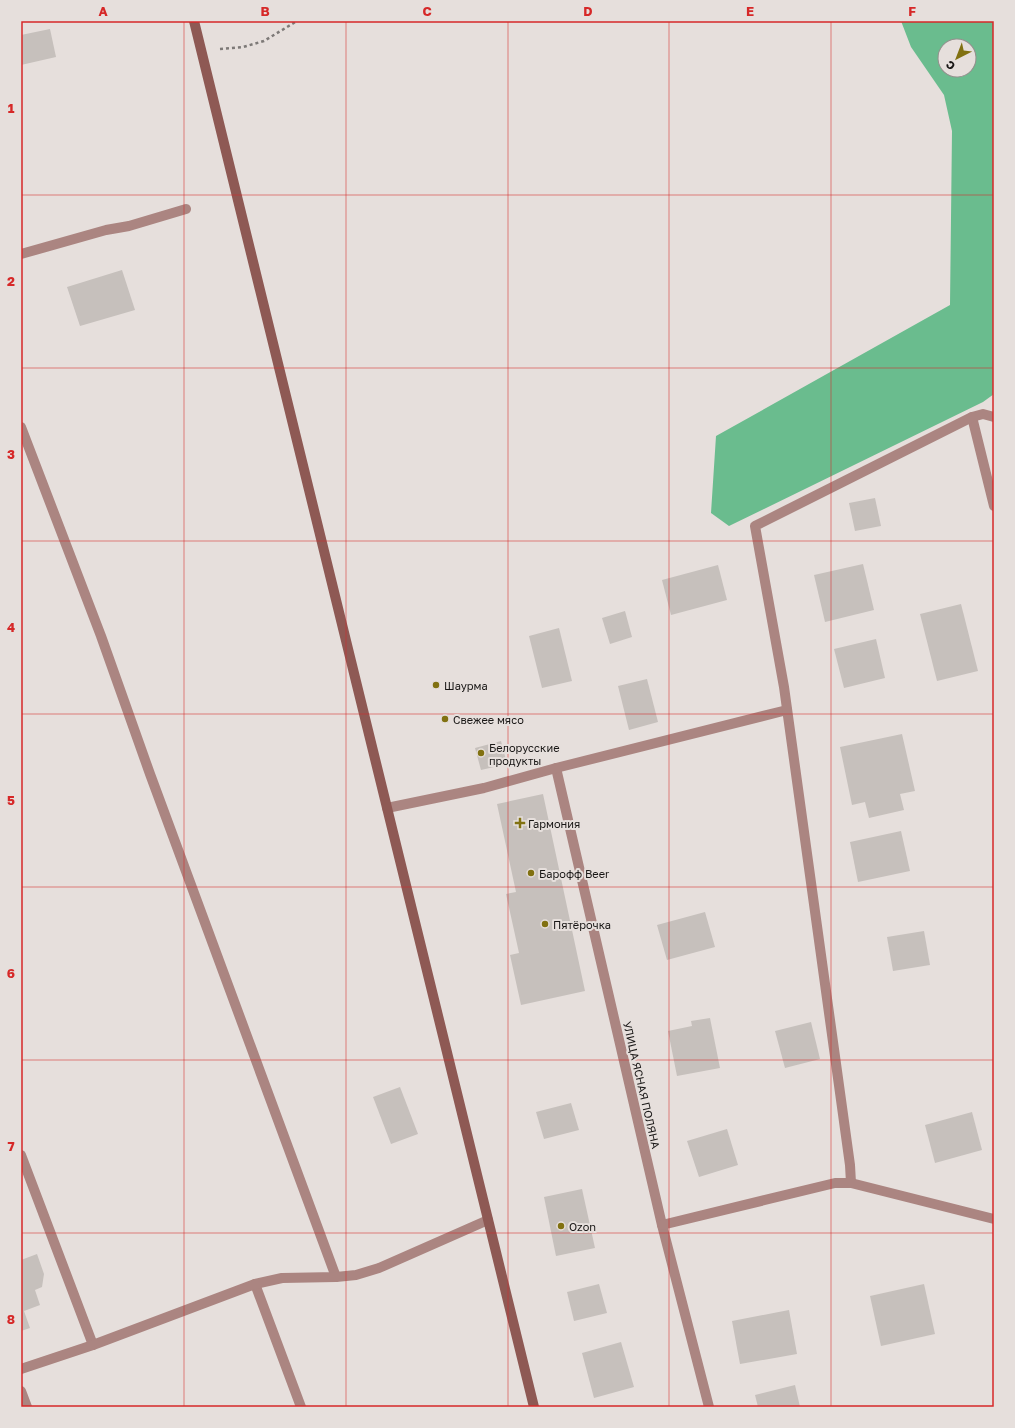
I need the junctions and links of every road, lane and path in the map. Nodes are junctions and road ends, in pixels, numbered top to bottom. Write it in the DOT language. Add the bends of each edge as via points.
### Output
graph roads {
  1 [pos="194,21"];
  2 [pos="297,21"];
  3 [pos="201,51"];
  4 [pos="186,209"];
  5 [pos="21,254"];
  6 [pos="972,417"];
  7 [pos="994,417"];
  8 [pos="21,428"];
  9 [pos="994,506"];
  10 [pos="787,710"];
  11 [pos="556,768"];
  12 [pos="387,808"];
  13 [pos="21,1156"];
  14 [pos="851,1183"];
  15 [pos="994,1219"];
  16 [pos="488,1220"];
  17 [pos="662,1225"];
  18 [pos="336,1277"];
  19 [pos="256,1284"];
  20 [pos="93,1345"];
  21 [pos="21,1369"];
  22 [pos="21,1391"];
  23 [pos="27,1407"];
  24 [pos="301,1407"];
  25 [pos="534,1407"];
  26 [pos="709,1407"];
  1 -- 3 [label="main road"];
  2 -- 3 [label="path" via="264,41 243,48"];
  3 -- 12 [label="main road"];
  4 -- 5 [label="lane"];
  6 -- 7 [label="lane" via="983,414"];
  6 -- 9 [label="lane"];
  6 -- 10 [label="lane" via="755,526"];
  8 -- 18 [label="lane" via="101,636"];
  10 -- 11 [label="lane"];
  10 -- 14 [label="lane"];
  11 -- 12 [label="lane" via="484,788"];
  11 -- 17 [label="lane, УЛИЦА ЯСНАЯ ПОЛЯНА"];
  12 -- 16 [label="main road"];
  13 -- 20 [label="lane"];
  14 -- 15 [label="lane"];
  14 -- 17 [label="lane" via="835,1183"];
  16 -- 18 [label="lane" via="378,1268 356,1275"];
  16 -- 25 [label="main road"];
  17 -- 26 [label="lane, УЛИЦА ЯСНАЯ ПОЛЯНА"];
  18 -- 19 [label="lane" via="282,1278"];
  19 -- 20 [label="lane"];
  19 -- 24 [label="lane"];
  20 -- 21 [label="lane"];
  22 -- 23 [label="lane"];
}
